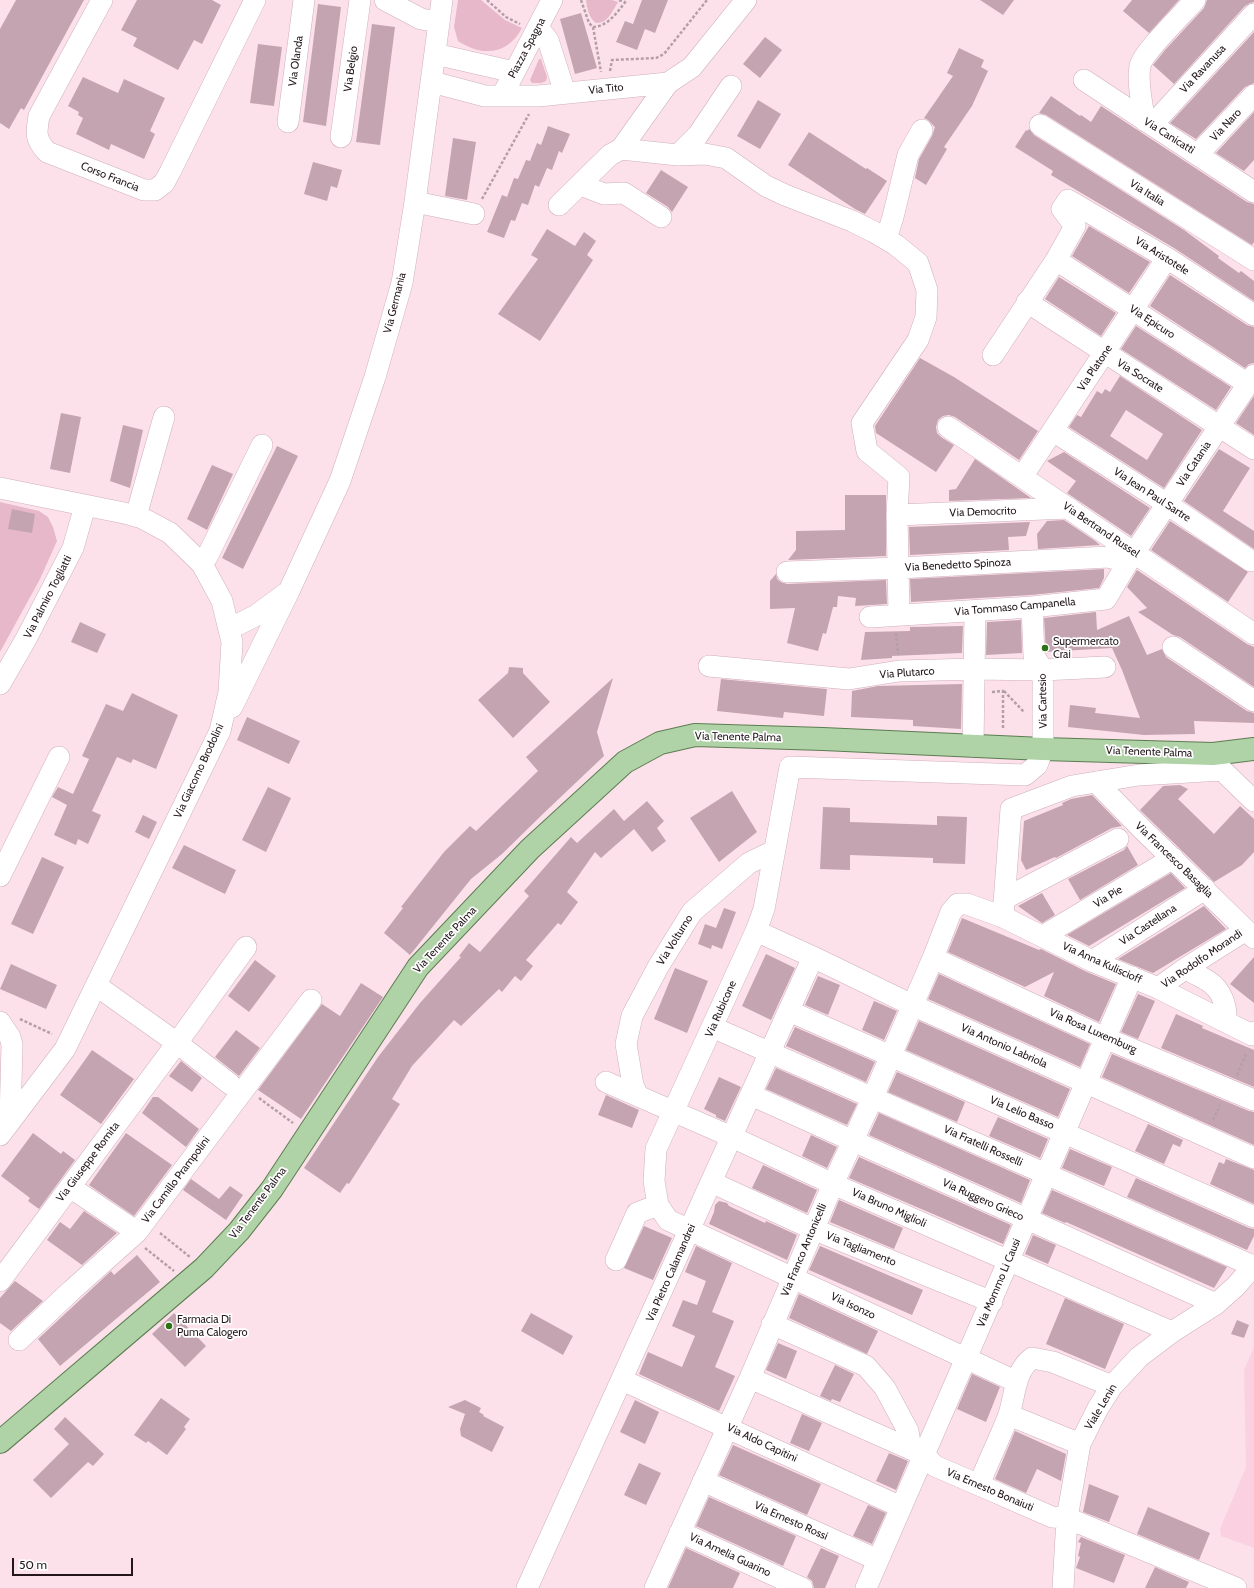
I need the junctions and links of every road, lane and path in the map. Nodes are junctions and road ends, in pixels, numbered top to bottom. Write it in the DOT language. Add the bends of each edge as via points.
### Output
graph roads {
  1 [pos="102,0"];
  2 [pos="255,0"];
  3 [pos="304,0"];
  4 [pos="360,0"];
  5 [pos="385,0"];
  6 [pos="442,0"];
  7 [pos="487,0"];
  8 [pos="552,0"];
  9 [pos="581,0"];
  10 [pos="619,0"];
  11 [pos="707,0"];
  12 [pos="746,0"];
  13 [pos="1195,0"];
  14 [pos="626,1"];
  15 [pos="1254,14"];
  16 [pos="439,22"];
  17 [pos="530,26"];
  18 [pos="593,27"];
  19 [pos="435,54"];
  20 [pos="514,72"];
  21 [pos="1084,80"];
  22 [pos="432,82"];
  23 [pos="668,83"];
  24 [pos="731,86"];
  25 [pos="565,93"];
  26 [pos="1254,95"];
  27 [pos="502,96"];
  28 [pos="538,96"];
  29 [pos="288,122"];
  30 [pos="1148,123"];
  31 [pos="1040,125"];
  32 [pos="922,130"];
  33 [pos="341,137"];
  34 [pos="621,149"];
  35 [pos="1198,154"];
  36 [pos="678,155"];
  37 [pos="586,179"];
  38 [pos="1251,185"];
  39 [pos="415,202"];
  40 [pos="559,205"];
  41 [pos="474,214"];
  42 [pos="661,217"];
  43 [pos="886,239"];
  44 [pos="1167,258"];
  45 [pos="1056,260"];
  46 [pos="1254,260"];
  47 [pos="1027,302"];
  48 [pos="1133,310"];
  49 [pos="1254,315"];
  50 [pos="1104,353"];
  51 [pos="993,355"];
  52 [pos="1251,379"];
  53 [pos="164,417"];
  54 [pos="1219,426"];
  55 [pos="948,427"];
  56 [pos="1053,431"];
  57 [pos="262,445"];
  58 [pos="1254,449"];
  59 [pos="1022,477"];
  60 [pos="0,488"];
  61 [pos="1167,504"];
  62 [pos="85,506"];
  63 [pos="1069,508"];
  64 [pos="897,515"];
  65 [pos="136,516"];
  66 [pos="1131,557"];
  67 [pos="1251,561"];
  68 [pos="202,564"];
  69 [pos="899,568"];
  70 [pos="787,572"];
  71 [pos="289,591"];
  72 [pos="1032,607"];
  73 [pos="975,611"];
  74 [pos="870,617"];
  75 [pos="898,622"];
  76 [pos="1254,634"];
  77 [pos="230,636"];
  78 [pos="1173,647"];
  79 [pos="258,654"];
  80 [pos="709,666"];
  81 [pos="1105,667"];
  82 [pos="1043,670"];
  83 [pos="898,671"];
  84 [pos="974,679"];
  85 [pos="0,684"];
  86 [pos="1004,691"];
  87 [pos="1254,701"];
  88 [pos="1043,720"];
  89 [pos="220,731"];
  90 [pos="973,746"];
  91 [pos="1003,747"];
  92 [pos="1043,749"];
  93 [pos="1254,749"];
  94 [pos="59,757"];
  95 [pos="1218,762"];
  96 [pos="1096,782"];
  97 [pos="1254,801"];
  98 [pos="1118,839"];
  99 [pos="774,851"];
  100 [pos="1173,858"];
  101 [pos="0,876"];
  102 [pos="1205,889"];
  103 [pos="1004,908"];
  104 [pos="951,912"];
  105 [pos="756,931"];
  106 [pos="1250,934"];
  107 [pos="1043,936"];
  108 [pos="246,946"];
  109 [pos="813,957"];
  110 [pos="933,958"];
  111 [pos="1092,961"];
  112 [pos="1186,968"];
  113 [pos="1132,977"];
  114 [pos="96,986"];
  115 [pos="1158,988"];
  116 [pos="311,1000"];
  117 [pos="912,1005"];
  118 [pos="789,1011"];
  119 [pos="7,1019"];
  120 [pos="1226,1022"];
  121 [pos="712,1027"];
  122 [pos="1253,1033"];
  123 [pos="1105,1038"];
  124 [pos="68,1043"];
  125 [pos="177,1043"];
  126 [pos="770,1052"];
  127 [pos="890,1056"];
  128 [pos="606,1082"];
  129 [pos="1086,1082"];
  130 [pos="238,1086"];
  131 [pos="751,1095"];
  132 [pos="638,1096"];
  133 [pos="873,1097"];
  134 [pos="1254,1100"];
  135 [pos="674,1111"];
  136 [pos="292,1122"];
  137 [pos="5,1128"];
  138 [pos="1064,1132"];
  139 [pos="732,1137"];
  140 [pos="853,1141"];
  141 [pos="1254,1158"];
  142 [pos="1046,1174"];
  143 [pos="711,1182"];
  144 [pos="833,1184"];
  145 [pos="70,1187"];
  146 [pos="658,1206"];
  147 [pos="1254,1217"];
  148 [pos="1026,1220"];
  149 [pos="813,1229"];
  150 [pos="138,1230"];
  151 [pos="690,1230"];
  152 [pos="616,1260"];
  153 [pos="1008,1261"];
  154 [pos="1254,1265"];
  155 [pos="196,1274"];
  156 [pos="792,1277"];
  157 [pos="0,1281"];
  158 [pos="992,1302"];
  159 [pos="1216,1304"];
  160 [pos="772,1324"];
  161 [pos="1172,1332"];
  162 [pos="19,1340"];
  163 [pos="966,1360"];
  164 [pos="750,1378"];
  165 [pos="622,1380"];
  166 [pos="1017,1382"];
  167 [pos="1112,1386"];
  168 [pos="1009,1415"];
  169 [pos="728,1427"];
  170 [pos="0,1442"];
  171 [pos="1080,1444"];
  172 [pos="917,1452"];
  173 [pos="703,1481"];
  174 [pos="979,1485"];
  175 [pos="901,1507"];
  176 [pos="1067,1518"];
  177 [pos="680,1532"];
  178 [pos="878,1560"];
  179 [pos="1069,1586"];
  180 [pos="527,1588"];
  181 [pos="655,1588"];
  182 [pos="802,1588"];
  183 [pos="866,1588"];
  184 [pos="1236,1588"];
  1 -- 2 [label="street, Corso Francia" via="39,116 36,131 39,144 47,152 144,190 155,190 164,183 170,172"];
  3 -- 29 [label="street, Via Olanda"];
  4 -- 33 [label="street, Via Belgio"];
  5 -- 16 [label="street" via="421,19"];
  6 -- 16 [label="street, Via Germania"];
  7 -- 17 [label="path" via="506,17"];
  8 -- 17 [label="street, Piazza Spagna"];
  9 -- 18 [label="path" via="589,23"];
  10 -- 14 [label="path"];
  11 -- 18 [label="path" via="664,54 656,58 612,60 611,70 607,74 601,74"];
  12 -- 23 [label="street, Via Tito" via="692,66"];
  13 -- 30 [label="street" via="1147,53 1140,66 1140,97"];
  14 -- 18 [label="path" via="602,27"];
  15 -- 30 [label="street, Via Ravanusa"];
  16 -- 19 [label="street, Via Germania"];
  17 -- 20 [label="street, Piazza Spagna"];
  17 -- 25 [label="street" via="548,40"];
  19 -- 20 [label="street"];
  19 -- 22 [label="street, Via Germania"];
  20 -- 27 [label="street, Piazza Spagna"];
  21 -- 30 [label="street, Via Canicattì"];
  22 -- 27 [label="street, Via Tito" via="485,96"];
  22 -- 39 [label="street, Via Germania"];
  23 -- 25 [label="street, Via Tito"];
  23 -- 34 [label="street"];
  24 -- 36 [label="street" via="698,135"];
  25 -- 28 [label="street, Via Tito"];
  26 -- 35 [label="street, Via Naro"];
  27 -- 28 [label="street, Via Tito"];
  28 -- 41 [label="path"];
  30 -- 35 [label="street, Via Canicattì"];
  31 -- 46 [label="street, Via Italia"];
  32 -- 43 [label="street" via="908,155 894,217"];
  34 -- 36 [label="street"];
  34 -- 37 [label="street" via="610,155"];
  35 -- 38 [label="street, Via Canicattì"];
  36 -- 43 [label="street" via="705,154 726,158 766,186 852,221"];
  37 -- 40 [label="street"];
  37 -- 42 [label="street" via="586,187 604,194 624,193"];
  39 -- 41 [label="street"];
  39 -- 71 [label="street, Via Germania" via="402,283 375,377 340,481"];
  43 -- 64 [label="street" via="918,263 927,290 926,317 918,340 862,423 867,451 899,477"];
  44 -- 45 [label="street, Via Aristotele" via="1068,200 1062,209 1075,226"];
  44 -- 48 [label="street, Via Platone"];
  44 -- 49 [label="street, Via Aristotele"];
  45 -- 47 [label="street"];
  45 -- 48 [label="street, Via Epicuro"];
  47 -- 50 [label="street, Via Socrate"];
  47 -- 51 [label="street"];
  48 -- 50 [label="street, Via Platone"];
  48 -- 52 [label="street, Via Epicuro"];
  50 -- 54 [label="street, Via Socrate"];
  50 -- 56 [label="street, Via Platone"];
  52 -- 54 [label="street, Via Catania"];
  53 -- 65 [label="street"];
  54 -- 58 [label="street, Via Socrate"];
  54 -- 61 [label="street, Via Catania"];
  55 -- 59 [label="street, Via Bertrand Russel"];
  56 -- 59 [label="street, Via Platone"];
  56 -- 61 [label="street, Via Jean Paul Sartre"];
  57 -- 68 [label="street"];
  59 -- 63 [label="street, Via Bertrand Russel"];
  60 -- 62 [label="street, Via Giacomo Brodolini"];
  61 -- 66 [label="street, Via Catania"];
  61 -- 67 [label="street, Via Jean Paul Sartre"];
  62 -- 65 [label="street, Via Giacomo Brodolini"];
  62 -- 85 [label="street, Via Palmiro Togliatti" via="73,548"];
  63 -- 64 [label="street, Via Democrito"];
  63 -- 66 [label="street, Via Bertrand Russel"];
  64 -- 69 [label="street"];
  65 -- 68 [label="street, Via Giacomo Brodolini" via="170,533"];
  66 -- 69 [label="street, Via Benedetto Spinoza"];
  66 -- 72 [label="street, Via Tommaso Campanella" via="1106,599"];
  66 -- 76 [label="street, Via Bertrand Russel"];
  68 -- 77 [label="street, Via Giacomo Brodolini" via="222,601"];
  69 -- 70 [label="street, Via Benedetto Spinoza"];
  69 -- 75 [label="street"];
  71 -- 77 [label="street"];
  71 -- 79 [label="street, Via Germania"];
  72 -- 73 [label="street, Via Tommaso Campanella"];
  72 -- 82 [label="street, Via Cartesio" via="1034,656"];
  73 -- 75 [label="street, Via Tommaso Campanella"];
  73 -- 84 [label="street"];
  74 -- 75 [label="street, Via Tommaso Campanella"];
  75 -- 83 [label="path"];
  77 -- 79 [label="street"];
  77 -- 89 [label="street, Via Giacomo Brodolini" via="229,692"];
  78 -- 87 [label="street"];
  79 -- 89 [label="street, Via Germania"];
  80 -- 83 [label="street, Via Plutarco" via="848,679"];
  81 -- 82 [label="street, Via Plutarco"];
  82 -- 84 [label="street, Via Plutarco"];
  82 -- 88 [label="street, Via Cartesio"];
  83 -- 84 [label="street, Via Plutarco"];
  84 -- 86 [label="path" via="985,692"];
  84 -- 90 [label="street"];
  86 -- 88 [label="path" via="1030,718"];
  86 -- 91 [label="path"];
  88 -- 92 [label="street, Via Cartesio"];
  89 -- 114 [label="street, Via Giacomo Brodolini"];
  90 -- 91 [label="main road, Via Tenente Palma"];
  90 -- 155 [label="main road, Via Tenente Palma" via="696,735 660,743 625,762 530,849 418,967 272,1189 239,1231"];
  91 -- 92 [label="main road, Via Tenente Palma"];
  92 -- 95 [label="main road, Via Tenente Palma"];
  92 -- 99 [label="street, Via Rubicone" via="1037,765 1024,774 790,768"];
  93 -- 95 [label="main road, Via Tenente Palma"];
  94 -- 101 [label="street"];
  95 -- 96 [label="street"];
  95 -- 97 [label="street"];
  96 -- 100 [label="street, Via Francesco Basaglia"];
  96 -- 103 [label="street" via="1072,786 1011,809"];
  98 -- 103 [label="street"];
  99 -- 105 [label="street, Via Rubicone" via="764,909"];
  99 -- 132 [label="street, Via Volturno" via="749,864 692,912 658,967 632,1016 626,1044 633,1084"];
  100 -- 102 [label="street, Via Francesco Basaglia"];
  100 -- 107 [label="street, Via Pie"];
  102 -- 106 [label="street, Via Francesco Basaglia"];
  102 -- 111 [label="street, Via Castellana"];
  103 -- 104 [label="street, Via Anna Kuliscioff" via="958,904"];
  103 -- 107 [label="street, Via Anna Kuliscioff"];
  104 -- 110 [label="street, Via Franco Antonicelli"];
  105 -- 109 [label="street, Via Antonio Labriola"];
  105 -- 121 [label="street, Via Rubicone"];
  106 -- 112 [label="street, Via Rodolfo Morandi"];
  107 -- 111 [label="street, Via Anna Kuliscioff"];
  108 -- 125 [label="street, Via Giuseppe Romita"];
  109 -- 117 [label="street, Via Antonio Labriola"];
  109 -- 118 [label="street, Via Pietro Calamandrei"];
  110 -- 117 [label="street, Via Franco Antonicelli"];
  110 -- 123 [label="street, Via Rosa Luxemburg"];
  111 -- 113 [label="street, Via Anna Kuliscioff"];
  112 -- 115 [label="street, Via Rodolfo Morandi"];
  112 -- 120 [label="street" via="1216,988 1225,1004"];
  113 -- 115 [label="street, Via Anna Kuliscioff"];
  113 -- 123 [label="street, Via Mommo Li Causi"];
  114 -- 124 [label="street, Via Giacomo Brodolini"];
  114 -- 125 [label="street"];
  115 -- 120 [label="street, Via Anna Kuliscioff"];
  116 -- 130 [label="street, Via Camillo Prampolini"];
  117 -- 127 [label="street, Via Franco Antonicelli"];
  117 -- 129 [label="street, Via Antonio Labriola"];
  118 -- 126 [label="street, Via Pietro Calamandrei"];
  118 -- 127 [label="street, Via Lelio Basso"];
  119 -- 124 [label="path"];
  119 -- 137 [label="street" via="12,1044"];
  120 -- 122 [label="street, Via Anna Kuliscioff"];
  121 -- 126 [label="street, Via Fratelli Rosselli"];
  121 -- 135 [label="street, Via Rubicone"];
  123 -- 129 [label="street, Via Mommo Li Causi"];
  123 -- 134 [label="street, Via Rosa Luxemburg"];
  124 -- 137 [label="street, Via Giacomo Brodolini"];
  125 -- 130 [label="street"];
  125 -- 145 [label="street, Via Giuseppe Romita"];
  126 -- 131 [label="street, Via Pietro Calamandrei"];
  126 -- 133 [label="street, Via Fratelli Rosselli"];
  127 -- 133 [label="street, Via Franco Antonicelli"];
  127 -- 138 [label="street, Via Lelio Basso"];
  128 -- 132 [label="street, Via Bruno Miglioli"];
  129 -- 138 [label="street, Via Mommo Li Causi"];
  129 -- 141 [label="street, Via Antonio Labriola"];
  130 -- 136 [label="path"];
  130 -- 150 [label="street, Via Camillo Prampolini"];
  131 -- 139 [label="street, Via Pietro Calamandrei"];
  131 -- 140 [label="street, Via Ruggero Grieco"];
  132 -- 135 [label="street, Via Bruno Miglioli"];
  133 -- 140 [label="street, Via Franco Antonicelli"];
  133 -- 142 [label="street, Via Fratelli Rosselli"];
  135 -- 139 [label="street, Via Bruno Miglioli"];
  135 -- 146 [label="street, Via Rubicone" via="656,1149 654,1181"];
  138 -- 142 [label="street, Via Mommo Li Causi"];
  138 -- 147 [label="street, Via Lelio Basso"];
  139 -- 143 [label="street, Via Pietro Calamandrei"];
  139 -- 144 [label="street, Via Bruno Miglioli"];
  140 -- 144 [label="street, Via Franco Antonicelli"];
  140 -- 148 [label="street, Via Ruggero Grieco"];
  142 -- 148 [label="street, Via Mommo Li Causi"];
  142 -- 154 [label="street, Via Fratelli Rosselli"];
  143 -- 149 [label="street, Via Tagliamento"];
  143 -- 151 [label="street, Via Pietro Calamandrei"];
  144 -- 149 [label="street, Via Franco Antonicelli"];
  144 -- 153 [label="street, Via Bruno Miglioli"];
  145 -- 150 [label="street"];
  145 -- 157 [label="street, Via Giuseppe Romita"];
  146 -- 151 [label="street" via="668,1220"];
  146 -- 152 [label="street" via="637,1213"];
  148 -- 153 [label="street, Via Mommo Li Causi"];
  148 -- 159 [label="street, Via Ruggero Grieco"];
  149 -- 156 [label="street, Via Franco Antonicelli"];
  149 -- 158 [label="street, Via Tagliamento"];
  150 -- 155 [label="path"];
  150 -- 155 [label="path"];
  150 -- 162 [label="street, Via Camillo Prampolini"];
  151 -- 156 [label="street, Via Isonzo"];
  151 -- 165 [label="street, Via Pietro Calamandrei"];
  153 -- 158 [label="street, Via Mommo Li Causi"];
  153 -- 161 [label="street, Via Bruno Miglioli"];
  154 -- 159 [label="street, Viale Lenin"];
  155 -- 170 [label="main road, Via Tenente Palma"];
  156 -- 160 [label="street, Via Franco Antonicelli"];
  156 -- 163 [label="street, Via Isonzo"];
  158 -- 163 [label="street, Via Mommo Li Causi"];
  159 -- 161 [label="street, Viale Lenin"];
  160 -- 164 [label="street, Via Franco Antonicelli"];
  160 -- 172 [label="street" via="866,1366 885,1388"];
  161 -- 167 [label="street, Viale Lenin" via="1139,1357"];
  163 -- 166 [label="street, Via Isonzo"];
  163 -- 172 [label="street, Via Mommo Li Causi"];
  164 -- 169 [label="street, Via Franco Antonicelli"];
  164 -- 172 [label="street, Via Ernesto Bonaiuti"];
  165 -- 169 [label="street, Via Aldo Capitini"];
  165 -- 180 [label="street, Via Pietro Calamandrei"];
  166 -- 167 [label="street" via="1024,1364 1032,1358 1053,1362"];
  166 -- 168 [label="street"];
  167 -- 171 [label="street, Viale Lenin"];
  168 -- 171 [label="street"];
  168 -- 174 [label="street"];
  169 -- 173 [label="street, Via Franco Antonicelli"];
  169 -- 175 [label="street, Via Aldo Capitini"];
  171 -- 176 [label="street, Viale Lenin"];
  172 -- 174 [label="street, Via Ernesto Bonaiuti" via="935,1466"];
  172 -- 175 [label="street, Via Mommo Li Causi"];
  173 -- 177 [label="street, Via Franco Antonicelli"];
  173 -- 178 [label="street, Via Ernesto Rossi"];
  174 -- 176 [label="street, Via Ernesto Bonaiuti" via="1052,1517"];
  175 -- 178 [label="street, Via Mommo Li Causi"];
  176 -- 179 [label="street, Viale Lenin"];
  176 -- 184 [label="street, Via Ernesto Bonaiuti"];
  177 -- 181 [label="street, Via Franco Antonicelli"];
  177 -- 182 [label="street, Via Amelia Guarino"];
  178 -- 183 [label="street, Via Mommo Li Causi"];
}
